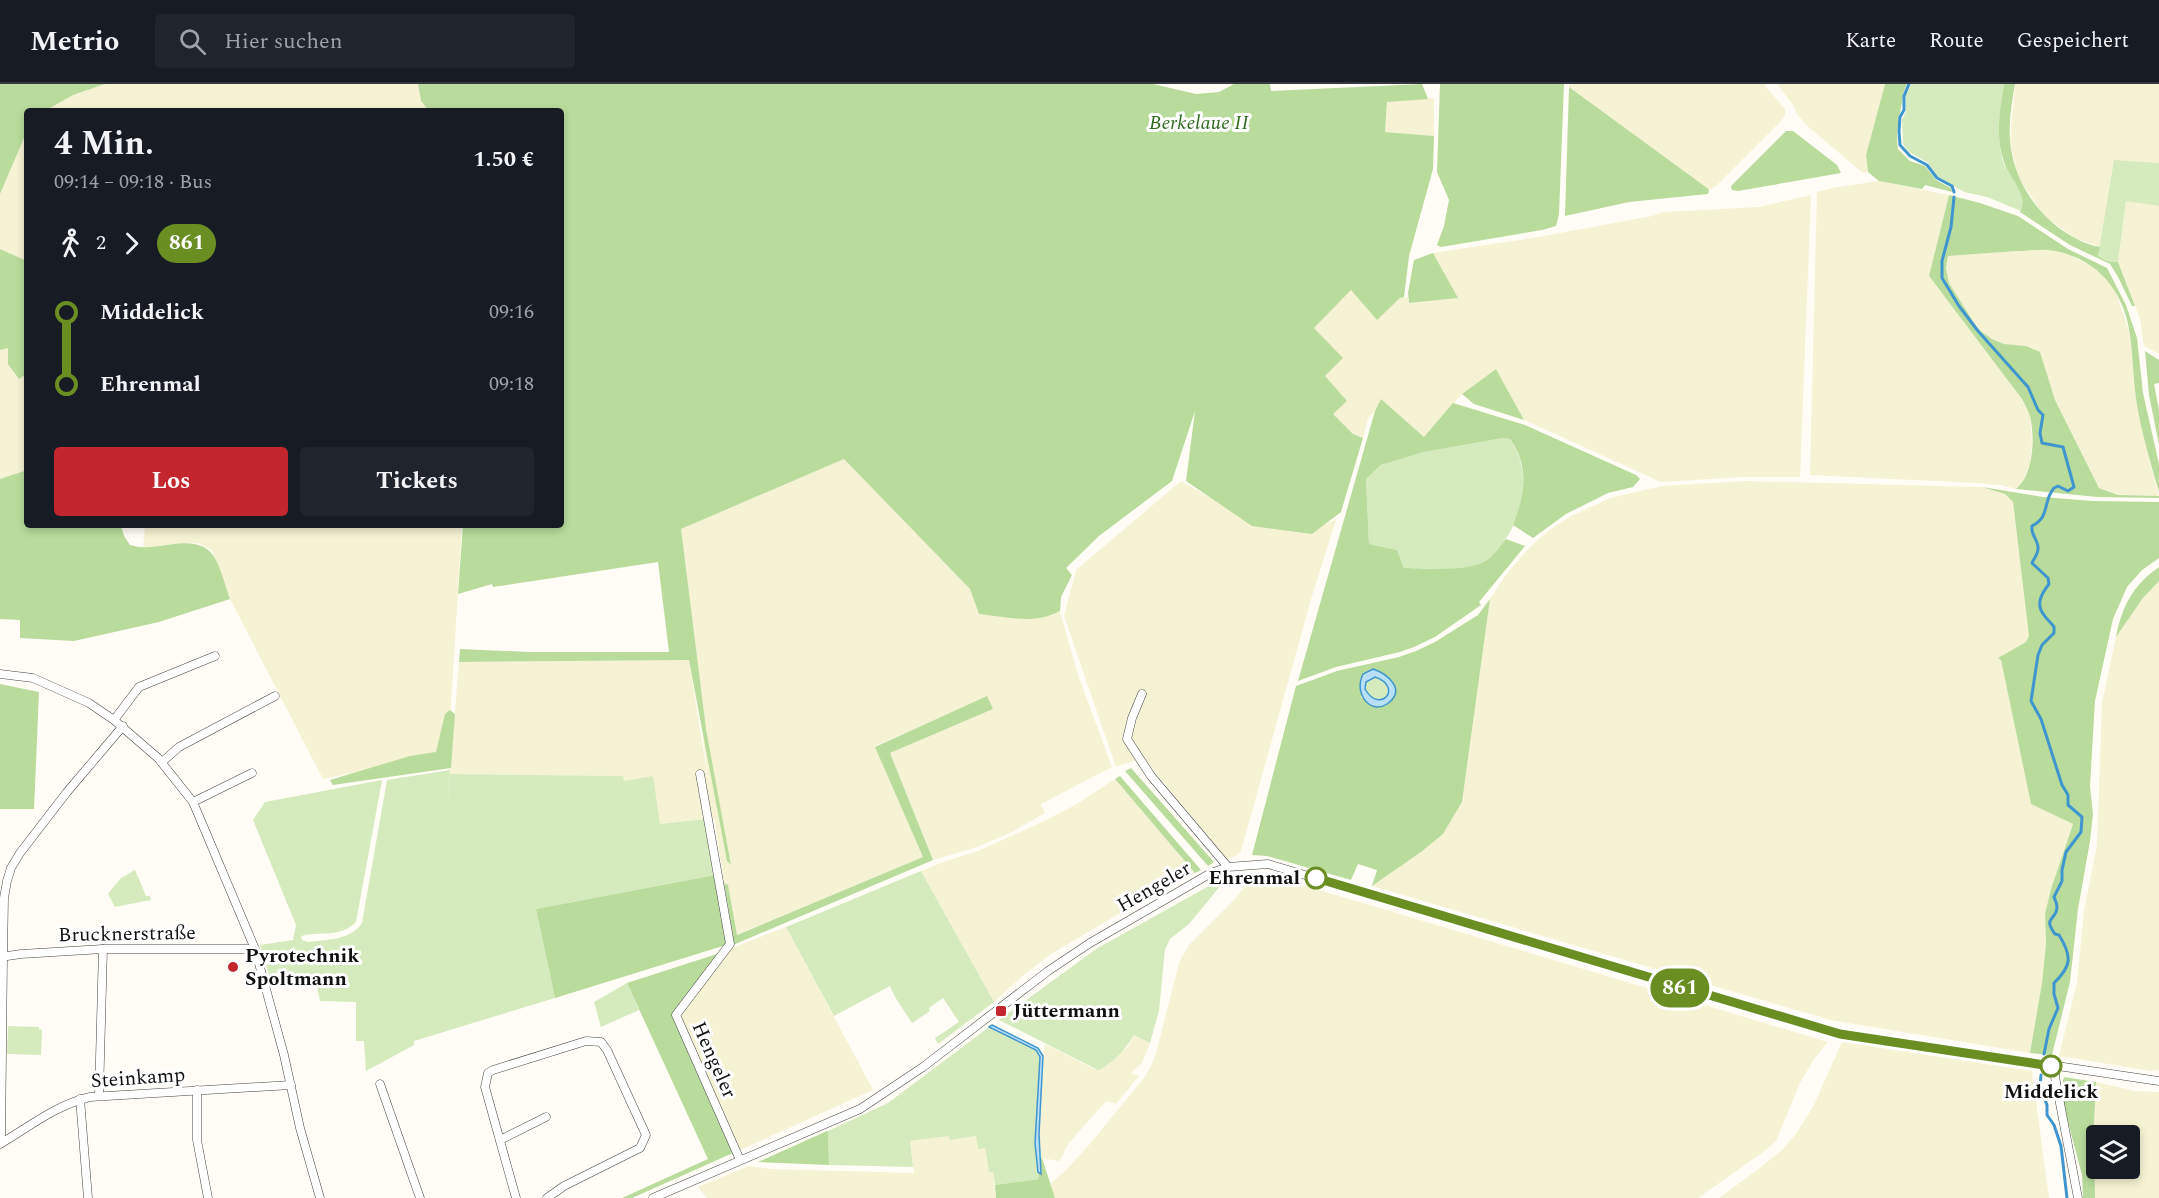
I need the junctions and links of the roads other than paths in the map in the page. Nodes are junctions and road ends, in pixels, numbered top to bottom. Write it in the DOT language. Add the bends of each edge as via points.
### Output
graph roads {
  1 [pos="214,656"];
  2 [pos="0,674"];
  3 [pos="1142,694"];
  4 [pos="275,696"];
  5 [pos="114,720"];
  6 [pos="123,726"];
  7 [pos="162,762"];
  8 [pos="252,773"];
  9 [pos="700,774"];
  10 [pos="193,802"];
  11 [pos="1228,867"];
  12 [pos="102,949"];
  13 [pos="255,949"];
  14 [pos="1,957"];
  15 [pos="2056,1066"];
  16 [pos="2159,1081"];
  17 [pos="380,1084"];
  18 [pos="291,1085"];
  19 [pos="197,1090"];
  20 [pos="99,1095"];
  21 [pos="80,1099"];
  22 [pos="546,1117"];
  23 [pos="500,1140"];
  24 [pos="1,1143"];
  25 [pos="740,1160"];
  26 [pos="88,1198"];
  27 [pos="208,1198"];
  28 [pos="320,1198"];
  29 [pos="420,1198"];
  30 [pos="516,1198"];
  31 [pos="547,1198"];
  32 [pos="653,1198"];
  33 [pos="2078,1198"];
  1 -- 5 [label="street" via="139,687"];
  2 -- 5 [label="street" via="33,678 89,703"];
  3 -- 11 [label="street" via="1127,739 1151,776"];
  4 -- 7 [label="street" via="179,747"];
  5 -- 6 [label="street"];
  6 -- 7 [label="street"];
  6 -- 14 [label="street" via="39,827 11,868 4,897"];
  7 -- 10 [label="street"];
  8 -- 10 [label="street"];
  9 -- 25 [label="street, Hengeler" via="730,944 676,1015"];
  10 -- 13 [label="street"];
  11 -- 15 [label="street, Hengeler" via="1268,864 1840,1034"];
  11 -- 25 [label="street, Hengeler" via="1090,943 923,1068 860,1109"];
  12 -- 13 [label="street, Brucknerstraße"];
  12 -- 14 [label="street, Brucknerstraße"];
  12 -- 20 [label="street"];
  13 -- 18 [label="street"];
  14 -- 24 [label="street"];
  15 -- 16 [label="street, Hengeler"];
  15 -- 33 [label="street"];
  17 -- 29 [label="street"];
  18 -- 19 [label="street, Steinkamp"];
  18 -- 28 [label="street"];
  19 -- 20 [label="street, Steinkamp"];
  19 -- 27 [label="street" via="198,1140"];
  20 -- 21 [label="street, Steinkamp"];
  21 -- 24 [label="street, Steinkamp" via="45,1115"];
  21 -- 26 [label="street"];
  22 -- 23 [label="street"];
  23 -- 30 [label="street"];
  23 -- 31 [label="street" via="485,1087 488,1073 586,1041 601,1042 646,1135 645,1142"];
  25 -- 32 [label="street, Hengeler"];
}
